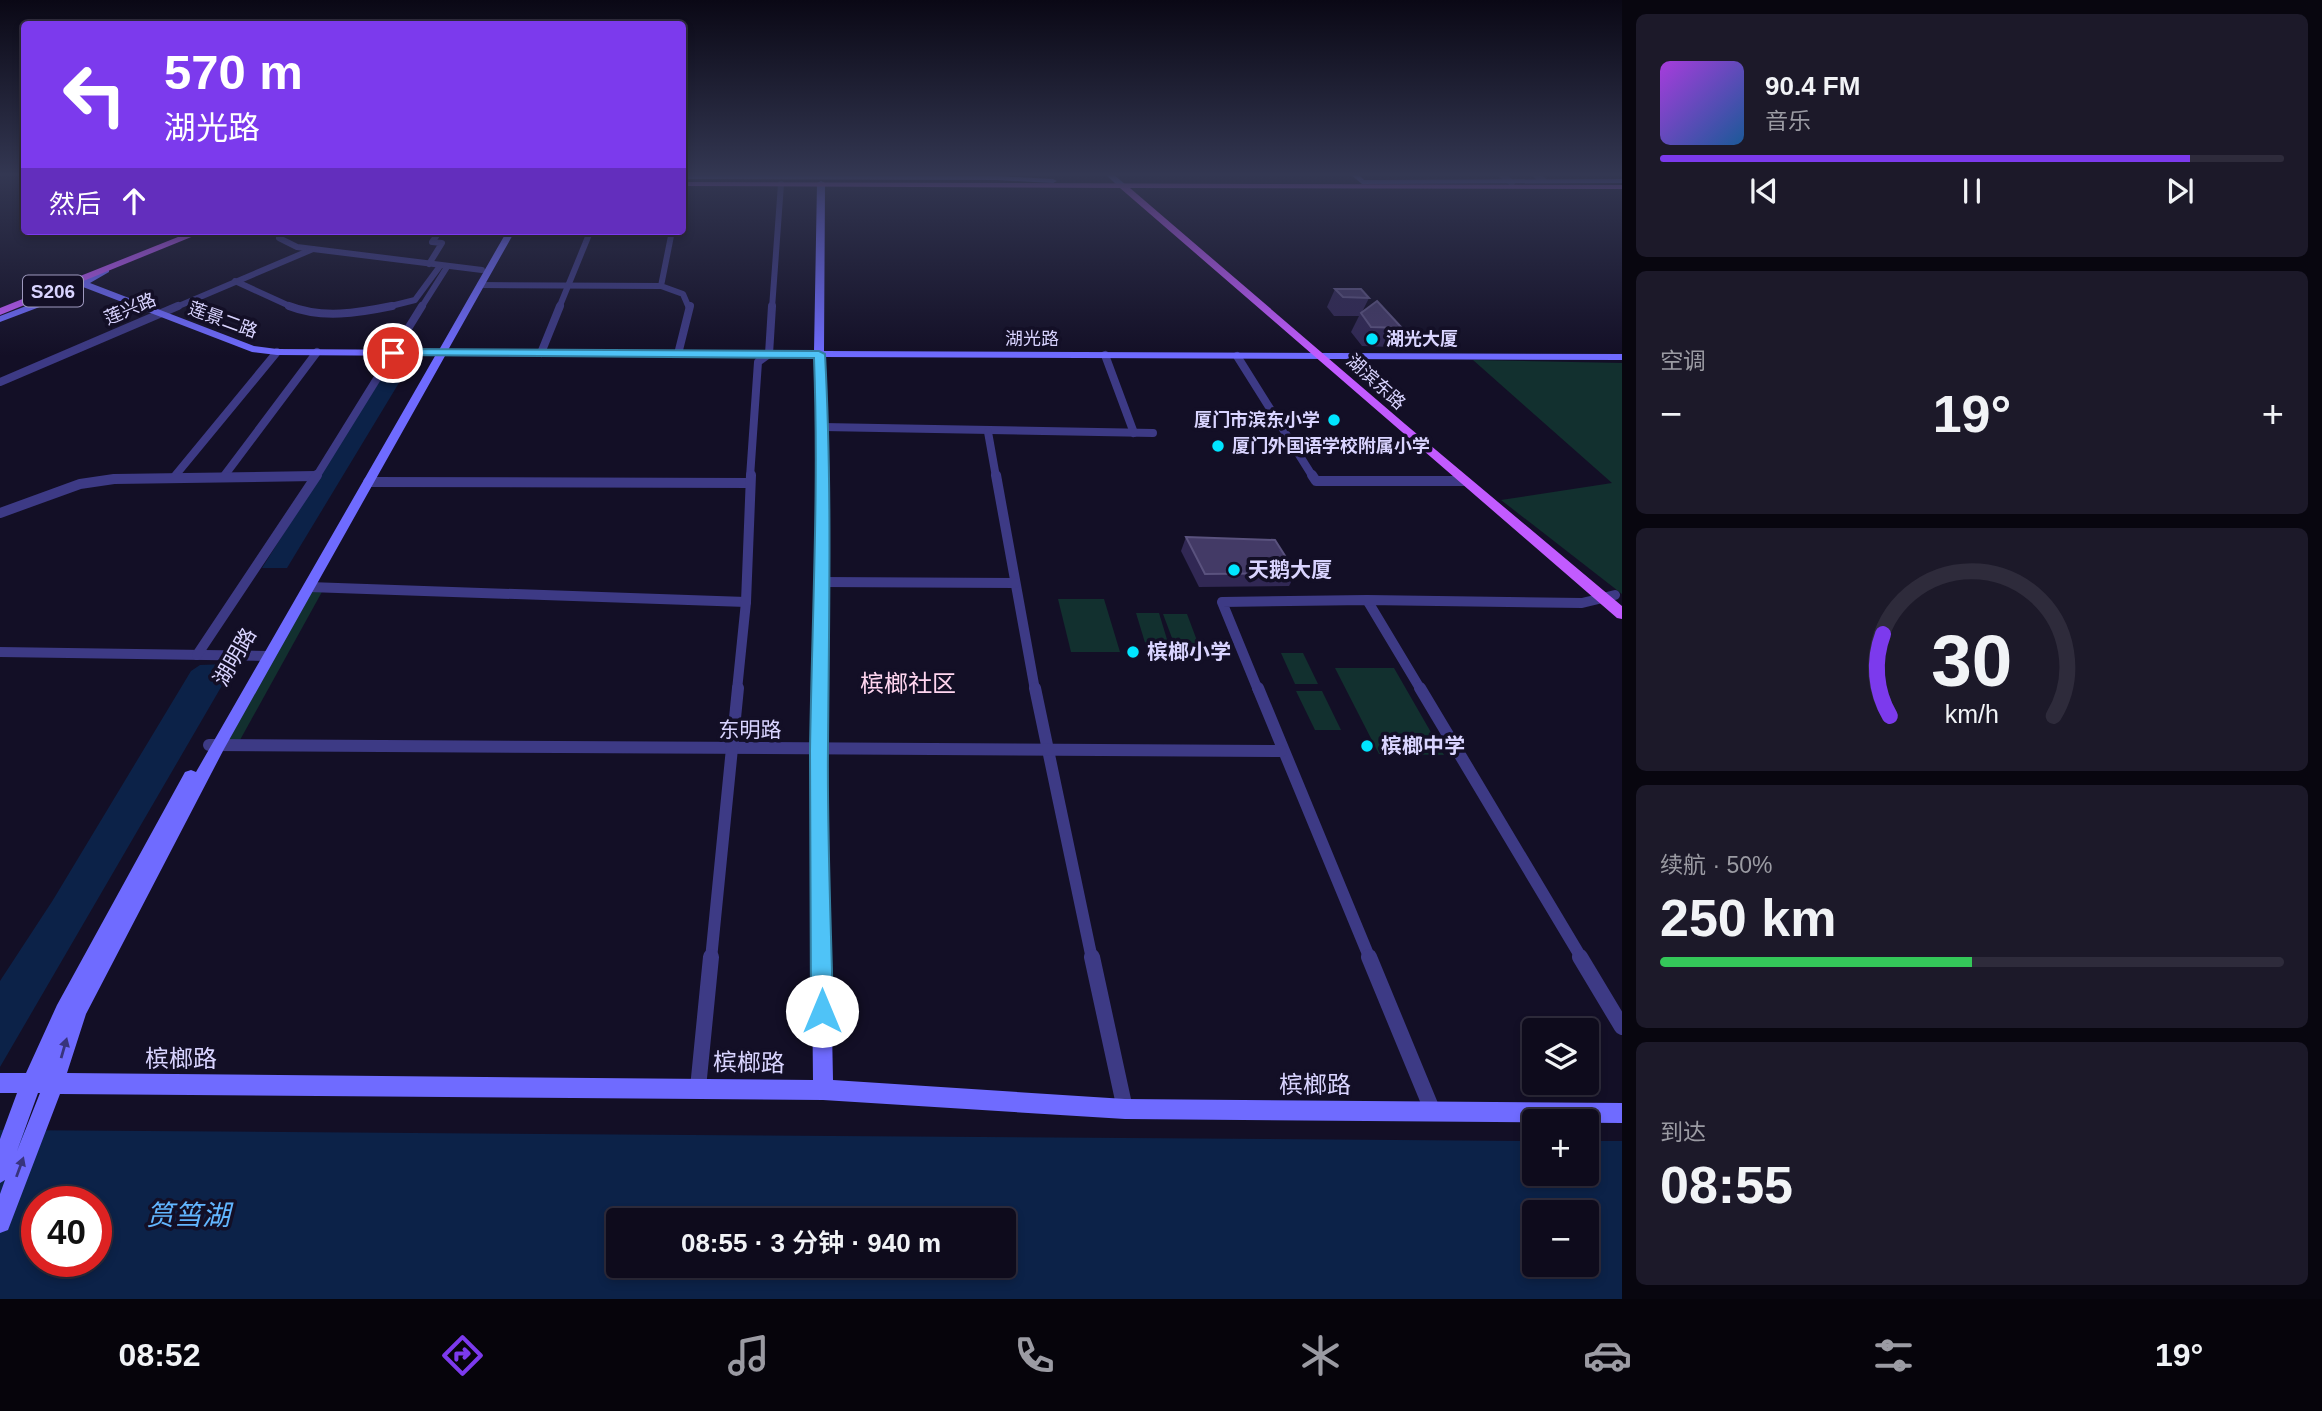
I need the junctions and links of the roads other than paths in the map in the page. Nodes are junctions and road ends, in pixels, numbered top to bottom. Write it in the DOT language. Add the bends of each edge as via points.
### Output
graph roads {
  1 [pos="168,235"];
  2 [pos="179,235"];
  3 [pos="191,235"];
  4 [pos="205,235"];
  5 [pos="281,235"];
  6 [pos="437,235"];
  7 [pos="506,235"];
  8 [pos="506,235"];
  9 [pos="589,235"];
  10 [pos="671,235"];
  11 [pos="777,235"];
  12 [pos="820,235"];
  13 [pos="1183,235"];
  14 [pos="1193,235"];
  15 [pos="313,249"];
  16 [pos="429,264"];
  17 [pos="444,266"];
  18 [pos="104,269"];
  19 [pos="482,270"];
  20 [pos="85,281"];
  21 [pos="235,281"];
  22 [pos="480,285"];
  23 [pos="569,285"];
  24 [pos="661,286"];
  25 [pos="0,310"];
  26 [pos="160,313"];
  27 [pos="0,319"];
  28 [pos="276,352"];
  29 [pos="317,352"];
  30 [pos="393,353"];
  31 [pos="438,353"];
  32 [pos="541,353"];
  33 [pos="678,354"];
  34 [pos="769,354"];
  35 [pos="819,354"];
  36 [pos="1105,355"];
  37 [pos="1237,356"];
  38 [pos="1320,356"];
  39 [pos="1336,356"];
  40 [pos="1622,357"];
  41 [pos="0,382"];
  42 [pos="823,427"];
  43 [pos="988,432"];
  44 [pos="1134,433"];
  45 [pos="1153,433"];
  46 [pos="224,476"];
  47 [pos="316,476"];
  48 [pos="174,477"];
  49 [pos="1464,481"];
  50 [pos="368,482"];
  51 [pos="750,483"];
  52 [pos="0,513"];
  53 [pos="823,582"];
  54 [pos="1015,583"];
  55 [pos="309,587"];
  56 [pos="1613,598"];
  57 [pos="1367,600"];
  58 [pos="746,602"];
  59 [pos="1622,614"];
  60 [pos="0,652"];
  61 [pos="197,655"];
  62 [pos="265,656"];
  63 [pos="214,745"];
  64 [pos="1046,748"];
  65 [pos="732,749"];
  66 [pos="819,749"];
  67 [pos="1281,751"];
  68 [pos="1622,1027"];
  69 [pos="3,1083"];
  70 [pos="32,1084"];
  71 [pos="54,1084"];
  72 [pos="698,1088"];
  73 [pos="823,1090"];
  74 [pos="1125,1110"];
  75 [pos="1433,1112"];
  76 [pos="1622,1113"];
  77 [pos="0,1172"];
  78 [pos="0,1222"];
  1 -- 20 [label="main road, S206" via="115,257"];
  2 -- 18 [label="main road, S206"];
  3 -- 18 [label="main road, S206"];
  4 -- 20 [label="main road, S206"];
  5 -- 15 [label="street" via="297,247"];
  6 -- 16 [label="street" via="432,242 442,243"];
  7 -- 19 [label="street, 湖明路"];
  8 -- 22 [label="street, 湖明路"];
  9 -- 23 [label="street"];
  10 -- 24 [label="street"];
  11 -- 34 [label="street"];
  12 -- 35 [label="street"];
  13 -- 38 [label="main road, 湖滨东路"];
  14 -- 39 [label="main road, 湖滨东路"];
  15 -- 16 [label="street"];
  15 -- 21 [label="street, 莲兴路"];
  16 -- 17 [label="street"];
  17 -- 19 [label="street"];
  17 -- 21 [label="street" via="415,300 346,312 302,311"];
  17 -- 30 [label="street"];
  18 -- 20 [label="main road, S206"];
  18 -- 25 [label="main road, S206"];
  19 -- 31 [label="street, 湖明路"];
  20 -- 25 [label="main road, S206"];
  20 -- 26 [label="street, 莲景二路"];
  20 -- 27 [label="street"];
  21 -- 26 [label="street, 莲兴路"];
  22 -- 23 [label="street"];
  22 -- 31 [label="street, 湖明路"];
  23 -- 24 [label="street"];
  23 -- 32 [label="street"];
  24 -- 33 [label="street" via="683,295 690,305"];
  26 -- 28 [label="street, 莲景二路" via="251,349"];
  26 -- 41 [label="street, 莲兴路"];
  28 -- 29 [label="street, 莲景二路"];
  28 -- 48 [label="street"];
  29 -- 30 [label="street, 莲景二路"];
  29 -- 46 [label="street"];
  30 -- 31 [label="street, 莲景二路"];
  30 -- 47 [label="street"];
  31 -- 32 [label="street, 湖光路"];
  31 -- 50 [label="street, 湖明路"];
  31 -- 62 [label="street, 湖明路"];
  32 -- 33 [label="street, 湖光路"];
  33 -- 34 [label="street, 湖光路"];
  34 -- 35 [label="street, 湖光路"];
  34 -- 51 [label="street" via="758,362"];
  35 -- 36 [label="street, 湖光路"];
  35 -- 42 [label="street"];
  36 -- 37 [label="street, 湖光路"];
  36 -- 44 [label="street"];
  37 -- 38 [label="street, 湖光路"];
  37 -- 49 [label="street" via="1316,481"];
  38 -- 39 [label="street, 湖光路"];
  38 -- 49 [label="main road, 湖滨东路"];
  39 -- 40 [label="street, 湖光路"];
  39 -- 56 [label="main road, 湖滨东路"];
  42 -- 43 [label="street"];
  42 -- 53 [label="street"];
  43 -- 44 [label="street"];
  43 -- 54 [label="street"];
  44 -- 45 [label="street"];
  46 -- 47 [label="street"];
  46 -- 48 [label="street"];
  47 -- 61 [label="street"];
  48 -- 52 [label="street" via="80,484"];
  49 -- 56 [label="main road, 湖滨东路"];
  50 -- 51 [label="street"];
  50 -- 55 [label="street, 湖明路"];
  51 -- 58 [label="street"];
  53 -- 54 [label="street"];
  53 -- 66 [label="street"];
  54 -- 64 [label="street"];
  55 -- 58 [label="street"];
  55 -- 62 [label="street, 湖明路"];
  56 -- 57 [label="street" via="1582,603"];
  56 -- 59 [label="main road, 湖滨东路"];
  57 -- 67 [label="street" via="1222,602"];
  57 -- 68 [label="street"];
  58 -- 65 [label="street"];
  60 -- 61 [label="street"];
  61 -- 62 [label="street"];
  62 -- 63 [label="street, 湖明路"];
  63 -- 65 [label="street, 东明路"];
  63 -- 70 [label="street, 湖明路" via="64,1012"];
  71 -- 63 [label="street, 湖明路, one-way" via="78,1011"];
  64 -- 66 [label="street, 东明路"];
  64 -- 67 [label="street, 东明路"];
  64 -- 74 [label="street"];
  65 -- 66 [label="street, 东明路"];
  65 -- 72 [label="street"];
  66 -- 73 [label="street"];
  67 -- 75 [label="street"];
  69 -- 70 [label="street, 槟榔路"];
  70 -- 71 [label="street, 槟榔路"];
  70 -- 77 [label="street, 湖明路"];
  71 -- 72 [label="street, 槟榔路"];
  78 -- 71 [label="street, 湖明路, one-way"];
  72 -- 73 [label="street, 槟榔路"];
  73 -- 74 [label="street, 槟榔路"];
  74 -- 75 [label="street, 槟榔路"];
  75 -- 76 [label="street, 槟榔路"];
}
